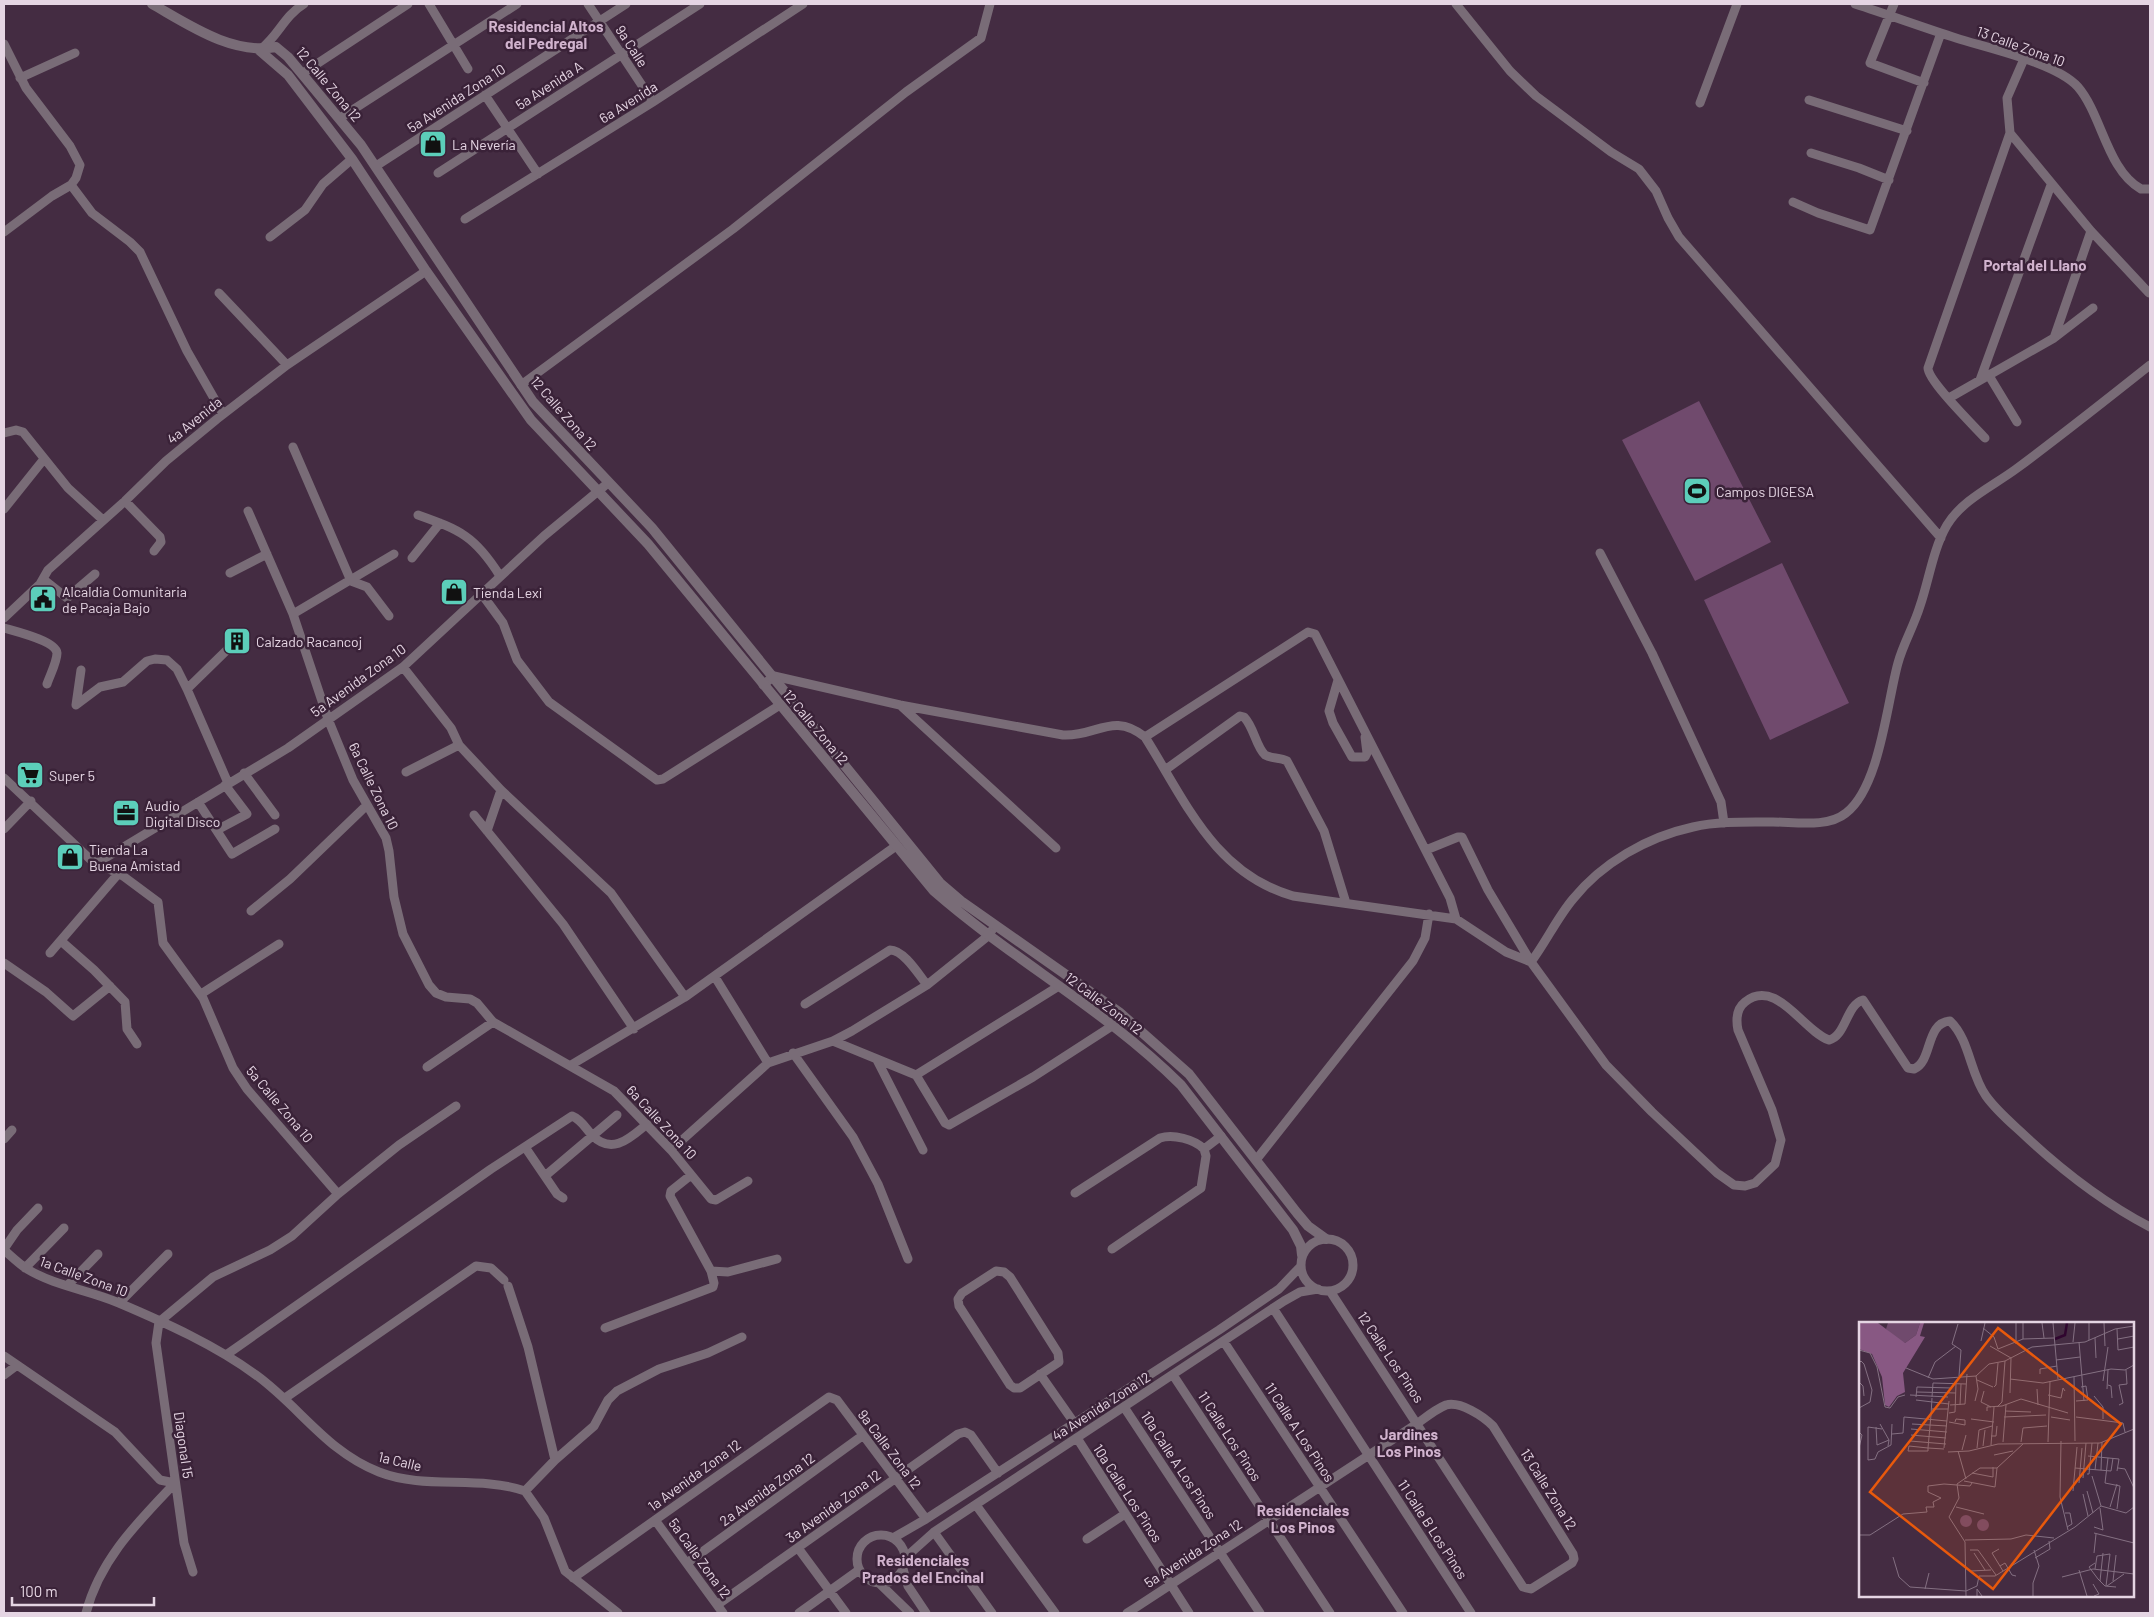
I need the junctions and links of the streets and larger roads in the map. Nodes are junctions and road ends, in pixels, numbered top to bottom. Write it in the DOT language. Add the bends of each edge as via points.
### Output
graph roads {
  1 [pos="152,4"];
  2 [pos="408,4"];
  3 [pos="429,4"];
  4 [pos="517,4"];
  5 [pos="588,4"];
  6 [pos="626,4"];
  7 [pos="700,4"];
  8 [pos="803,4"];
  9 [pos="990,4"];
  10 [pos="1456,4"];
  11 [pos="1737,4"];
  12 [pos="1856,4"];
  13 [pos="1894,4"];
  14 [pos="301,6"];
  15 [pos="1889,15"];
  16 [pos="600,21"];
  17 [pos="1940,32"];
  18 [pos="4,44"];
  19 [pos="453,45"];
  20 [pos="259,50"];
  21 [pos="75,53"];
  22 [pos="621,55"];
  23 [pos="2024,59"];
  24 [pos="468,68"];
  25 [pos="303,73"];
  26 [pos="20,78"];
  27 [pos="1924,83"];
  28 [pos="485,95"];
  29 [pos="1809,100"];
  30 [pos="653,102"];
  31 [pos="1700,103"];
  32 [pos="340,118"];
  33 [pos="507,128"];
  34 [pos="1907,131"];
  35 [pos="2010,134"];
  36 [pos="1811,153"];
  37 [pos="352,159"];
  38 [pos="376,166"];
  39 [pos="438,173"];
  40 [pos="538,174"];
  41 [pos="1889,180"];
  42 [pos="2051,184"];
  43 [pos="71,185"];
  44 [pos="2150,189"];
  45 [pos="1793,202"];
  46 [pos="465,219"];
  47 [pos="2091,231"];
  48 [pos="4,232"];
  49 [pos="270,237"];
  50 [pos="426,271"];
  51 [pos="219,293"];
  52 [pos="2149,293"];
  53 [pos="2093,308"];
  54 [pos="481,326"];
  55 [pos="470,333"];
  56 [pos="2054,338"];
  57 [pos="287,365"];
  58 [pos="2150,365"];
  59 [pos="1988,374"];
  60 [pos="1980,380"];
  61 [pos="521,385"];
  62 [pos="1949,398"];
  63 [pos="223,414"];
  64 [pos="2017,422"];
  65 [pos="4,434"];
  66 [pos="1985,438"];
  67 [pos="293,447"];
  68 [pos="44,458"];
  69 [pos="608,483"];
  70 [pos="598,490"];
  71 [pos="125,501"];
  72 [pos="4,509"];
  73 [pos="248,511"];
  74 [pos="418,515"];
  75 [pos="103,520"];
  76 [pos="440,523"];
  77 [pos="1941,538"];
  78 [pos="154,551"];
  79 [pos="1600,553"];
  80 [pos="267,554"];
  81 [pos="394,554"];
  82 [pos="412,558"];
  83 [pos="230,573"];
  84 [pos="95,574"];
  85 [pos="500,576"];
  86 [pos="43,578"];
  87 [pos="351,581"];
  88 [pos="481,594"];
  89 [pos="293,614"];
  90 [pos="389,616"];
  91 [pos="4,618"];
  92 [pos="4,628"];
  93 [pos="230,647"];
  94 [pos="403,667"];
  95 [pos="80,670"];
  96 [pos="774,676"];
  97 [pos="1338,680"];
  98 [pos="48,684"];
  99 [pos="763,685"];
  100 [pos="187,690"];
  101 [pos="780,705"];
  102 [pos="900,705"];
  103 [pos="328,719"];
  104 [pos="1365,732"];
  105 [pos="1144,737"];
  106 [pos="459,745"];
  107 [pos="1165,770"];
  108 [pos="406,772"];
  109 [pos="244,773"];
  110 [pos="4,778"];
  111 [pos="226,784"];
  112 [pos="501,790"];
  113 [pos="31,801"];
  114 [pos="198,802"];
  115 [pos="367,805"];
  116 [pos="275,815"];
  117 [pos="474,815"];
  118 [pos="1724,823"];
  119 [pos="4,829"];
  120 [pos="275,829"];
  121 [pos="217,830"];
  122 [pos="487,831"];
  123 [pos="896,846"];
  124 [pos="1056,848"];
  125 [pos="1426,850"];
  126 [pos="96,863"];
  127 [pos="118,874"];
  128 [pos="1346,903"];
  129 [pos="251,911"];
  130 [pos="1429,914"];
  131 [pos="1456,920"];
  132 [pos="996,926"];
  133 [pos="988,936"];
  134 [pos="61,941"];
  135 [pos="279,944"];
  136 [pos="50,953"];
  137 [pos="1531,962"];
  138 [pos="4,963"];
  139 [pos="715,977"];
  140 [pos="927,985"];
  141 [pos="110,986"];
  142 [pos="1059,986"];
  143 [pos="201,994"];
  144 [pos="685,997"];
  145 [pos="805,1004"];
  146 [pos="493,1022"];
  147 [pos="1112,1026"];
  148 [pos="634,1029"];
  149 [pos="833,1040"];
  150 [pos="137,1044"];
  151 [pos="793,1053"];
  152 [pos="877,1060"];
  153 [pos="768,1063"];
  154 [pos="571,1065"];
  155 [pos="427,1067"];
  156 [pos="916,1075"];
  157 [pos="456,1106"];
  158 [pos="617,1115"];
  159 [pos="647,1124"];
  160 [pos="12,1130"];
  161 [pos="592,1135"];
  162 [pos="1221,1136"];
  163 [pos="4,1139"];
  164 [pos="524,1147"];
  165 [pos="1204,1149"];
  166 [pos="672,1150"];
  167 [pos="923,1150"];
  168 [pos="1256,1160"];
  169 [pos="692,1175"];
  170 [pos="545,1176"];
  171 [pos="748,1181"];
  172 [pos="1076,1193"];
  173 [pos="338,1194"];
  174 [pos="563,1198"];
  175 [pos="38,1208"];
  176 [pos="2150,1227"];
  177 [pos="64,1228"];
  178 [pos="1326,1239"];
  179 [pos="4,1250"];
  180 [pos="1112,1250"];
  181 [pos="98,1254"];
  182 [pos="168,1254"];
  183 [pos="1302,1255"];
  184 [pos="776,1259"];
  185 [pos="908,1259"];
  186 [pos="1301,1266"];
  187 [pos="25,1268"];
  188 [pos="711,1271"];
  189 [pos="68,1285"];
  190 [pos="1318,1289"];
  191 [pos="1330,1291"];
  192 [pos="119,1303"];
  193 [pos="1273,1308"];
  194 [pos="158,1322"];
  195 [pos="605,1328"];
  196 [pos="742,1337"];
  197 [pos="1224,1342"];
  198 [pos="226,1355"];
  199 [pos="4,1356"];
  200 [pos="16,1366"];
  201 [pos="1040,1374"];
  202 [pos="1174,1375"];
  203 [pos="4,1376"];
  204 [pos="832,1397"];
  205 [pos="285,1398"];
  206 [pos="1451,1404"];
  207 [pos="1124,1407"];
  208 [pos="1418,1423"];
  209 [pos="1075,1424"];
  210 [pos="862,1436"];
  211 [pos="1077,1438"];
  212 [pos="1368,1455"];
  213 [pos="555,1460"];
  214 [pos="998,1473"];
  215 [pos="896,1478"];
  216 [pos="175,1483"];
  217 [pos="1320,1487"];
  218 [pos="525,1491"];
  219 [pos="976,1505"];
  220 [pos="1125,1514"];
  221 [pos="926,1519"];
  222 [pos="655,1520"];
  223 [pos="1269,1520"];
  224 [pos="934,1532"];
  225 [pos="893,1538"];
  226 [pos="1087,1539"];
  227 [pos="798,1548"];
  228 [pos="1220,1552"];
  229 [pos="905,1558"];
  230 [pos="687,1563"];
  231 [pos="903,1569"];
  232 [pos="859,1570"];
  233 [pos="193,1572"];
  234 [pos="573,1578"];
  235 [pos="880,1584"];
  236 [pos="1170,1584"];
  237 [pos="1527,1590"];
  238 [pos="830,1591"];
  239 [pos="720,1609"];
  240 [pos="86,1613"];
  241 [pos="618,1613"];
  242 [pos="799,1613"];
  243 [pos="846,1613"];
  244 [pos="910,1613"];
  245 [pos="926,1613"];
  246 [pos="992,1613"];
  247 [pos="1054,1613"];
  248 [pos="1127,1613"];
  249 [pos="1189,1613"];
  250 [pos="1260,1613"];
  251 [pos="1330,1613"];
  252 [pos="1403,1613"];
  253 [pos="1471,1613"];
  1 -- 20 [label="street" via="227,44"];
  2 -- 25 [label="street"];
  3 -- 19 [label="street"];
  4 -- 19 [label="street"];
  5 -- 16 [label="street, 9a Calle"];
  6 -- 16 [label="street, 5a Avenida Zona 10"];
  7 -- 22 [label="street, 5a Avenida A"];
  8 -- 30 [label="street, 6a Avenida"];
  9 -- 61 [label="street" via="981,38 906,92 733,229"];
  10 -- 77 [label="street" via="1510,71 1536,96 1611,152 1640,169 1656,191 1680,238"];
  11 -- 31 [label="street"];
  12 -- 15 [label="street, 13 Calle Zona 10"];
  13 -- 15 [label="street"];
  14 -- 20 [label="street" via="286,17 272,39"];
  15 -- 17 [label="street, 13 Calle Zona 10"];
  15 -- 27 [label="street" via="1870,63"];
  16 -- 22 [label="street, 9a Calle"];
  16 -- 28 [label="street, 5a Avenida Zona 10"];
  17 -- 23 [label="street, 13 Calle Zona 10"];
  17 -- 27 [label="street"];
  18 -- 26 [label="street"];
  19 -- 24 [label="street"];
  19 -- 32 [label="street"];
  20 -- 25 [label="street, 12 Calle Zona 12" via="276,47"];
  20 -- 37 [label="street, 12 Calle Zona 12" via="288,75"];
  21 -- 26 [label="street"];
  22 -- 30 [label="street, 9a Calle"];
  22 -- 33 [label="street, 5a Avenida A"];
  23 -- 35 [label="street" via="2007,98"];
  23 -- 44 [label="street, 13 Calle Zona 10" via="2064,76 2077,87 2126,176 2140,189"];
  25 -- 32 [label="street, 12 Calle Zona 12"];
  26 -- 43 [label="street" via="76,155 80,165"];
  27 -- 34 [label="street"];
  28 -- 33 [label="street"];
  28 -- 38 [label="street, 5a Avenida Zona 10"];
  29 -- 34 [label="street"];
  30 -- 40 [label="street, 6a Avenida"];
  32 -- 38 [label="street, 12 Calle Zona 12"];
  33 -- 39 [label="street, 5a Avenida A"];
  33 -- 40 [label="street"];
  34 -- 41 [label="street"];
  35 -- 42 [label="street"];
  35 -- 62 [label="street" via="1928,368"];
  36 -- 41 [label="street"];
  37 -- 49 [label="street" via="323,184 305,210"];
  37 -- 50 [label="street, 12 Calle Zona 12"];
  38 -- 54 [label="street, 12 Calle Zona 12"];
  40 -- 46 [label="street, 6a Avenida"];
  41 -- 45 [label="street" via="1870,230"];
  42 -- 47 [label="street"];
  42 -- 60 [label="street"];
  43 -- 48 [label="street"];
  43 -- 63 [label="street" via="92,213 140,252 187,351"];
  47 -- 52 [label="street"];
  47 -- 56 [label="street"];
  50 -- 55 [label="street, 12 Calle Zona 12"];
  50 -- 57 [label="street, 4a Avenida"];
  51 -- 57 [label="street"];
  53 -- 56 [label="street"];
  54 -- 55 [label="street"];
  54 -- 61 [label="street, 12 Calle Zona 12"];
  55 -- 70 [label="street, 12 Calle Zona 12" via="531,420"];
  56 -- 59 [label="street"];
  57 -- 63 [label="street, 4a Avenida"];
  58 -- 77 [label="street" via="1964,507 1948,524"];
  59 -- 60 [label="street"];
  59 -- 64 [label="street"];
  60 -- 62 [label="street"];
  61 -- 69 [label="street, 12 Calle Zona 12" via="542,413"];
  62 -- 66 [label="street"];
  63 -- 71 [label="street, 4a Avenida" via="166,461"];
  65 -- 68 [label="street" via="16,430 23,432"];
  67 -- 87 [label="street"];
  68 -- 72 [label="street"];
  68 -- 75 [label="street" via="68,488"];
  69 -- 70 [label="street, 5a Avenida Zona 10"];
  69 -- 96 [label="street, 12 Calle Zona 12" via="652,528"];
  70 -- 85 [label="street, 5a Avenida Zona 10"];
  70 -- 99 [label="street, 12 Calle Zona 12" via="648,544"];
  71 -- 75 [label="street, 4a Avenida"];
  71 -- 78 [label="street" via="160,537 161,542"];
  73 -- 80 [label="street, 6a Calle Zona 10"];
  74 -- 76 [label="street"];
  75 -- 86 [label="street, 4a Avenida"];
  76 -- 82 [label="street"];
  76 -- 85 [label="street" via="465,535"];
  77 -- 118 [label="street" via="1920,608 1898,661 1883,734 1866,783 1854,806 1830,821"];
  79 -- 118 [label="street" via="1652,652 1721,802"];
  80 -- 83 [label="street"];
  80 -- 89 [label="street, 6a Calle Zona 10"];
  81 -- 87 [label="street"];
  84 -- 86 [label="street" via="67,598"];
  85 -- 88 [label="street, 5a Avenida Zona 10"];
  86 -- 91 [label="street, 4a Avenida"];
  87 -- 89 [label="street"];
  87 -- 90 [label="street" via="368,587"];
  88 -- 94 [label="street, 5a Avenida Zona 10"];
  88 -- 101 [label="street" via="504,623 517,660 549,702 658,780"];
  89 -- 103 [label="street, 6a Calle Zona 10"];
  92 -- 98 [label="street" via="41,640 56,650"];
  93 -- 100 [label="street"];
  94 -- 103 [label="street, 5a Avenida Zona 10"];
  94 -- 106 [label="street" via="451,728"];
  95 -- 100 [label="street" via="76,705 100,687 123,682 155,659 172,663"];
  96 -- 99 [label="street"];
  96 -- 102 [label="street"];
  96 -- 132 [label="street, 12 Calle Zona 12" via="940,883"];
  97 -- 104 [label="street"];
  97 -- 104 [label="street" via="1329,711 1348,752 1356,758 1367,753"];
  97 -- 105 [label="street" via="1316,634 1308,632"];
  99 -- 101 [label="street, 12 Calle Zona 12"];
  100 -- 111 [label="street"];
  101 -- 123 [label="street, 12 Calle Zona 12"];
  102 -- 105 [label="street" via="1063,735 1083,734 1116,724 1134,729"];
  102 -- 124 [label="street"];
  103 -- 109 [label="street, 5a Avenida Zona 10" via="272,758"];
  103 -- 115 [label="street, 6a Calle Zona 10"];
  104 -- 125 [label="street"];
  105 -- 107 [label="street"];
  106 -- 108 [label="street"];
  106 -- 112 [label="street"];
  107 -- 128 [label="street" via="1213,846 1240,870 1279,892"];
  107 -- 128 [label="street" via="1240,716 1244,717 1262,752 1268,757 1281,757 1287,761 1324,831"];
  109 -- 111 [label="street, 5a Avenida Zona 10"];
  109 -- 116 [label="street"];
  110 -- 113 [label="street, 5a Calle Zona 10"];
  111 -- 114 [label="street, 5a Avenida Zona 10"];
  111 -- 121 [label="street" via="247,814"];
  112 -- 122 [label="street"];
  112 -- 144 [label="street" via="611,893"];
  113 -- 119 [label="street"];
  113 -- 126 [label="street, 5a Calle Zona 10"];
  114 -- 121 [label="street"];
  114 -- 126 [label="street, 5a Avenida Zona 10"];
  115 -- 129 [label="street" via="290,879"];
  115 -- 146 [label="street, 6a Calle Zona 10" via="386,838 403,934 430,985 436,993 446,997 470,999 477,1003"];
  117 -- 122 [label="street"];
  118 -- 137 [label="street" via="1671,834 1608,865 1575,897"];
  120 -- 121 [label="street" via="232,854"];
  122 -- 148 [label="street" via="563,924"];
  123 -- 133 [label="street, 12 Calle Zona 12" via="934,891"];
  123 -- 139 [label="street"];
  125 -- 131 [label="street" via="1450,898"];
  125 -- 137 [label="street" via="1462,837 1488,890"];
  126 -- 127 [label="street, 5a Calle Zona 10"];
  127 -- 134 [label="street"];
  127 -- 143 [label="street, 5a Calle Zona 10" via="158,902 162,944"];
  128 -- 130 [label="street"];
  130 -- 131 [label="street"];
  130 -- 168 [label="street" via="1425,938 1413,961"];
  131 -- 137 [label="street" via="1506,952"];
  132 -- 133 [label="street"];
  132 -- 168 [label="street, 12 Calle Zona 12" via="1119,1012 1189,1074"];
  133 -- 140 [label="street"];
  133 -- 142 [label="street, 12 Calle Zona 12"];
  134 -- 136 [label="street"];
  134 -- 141 [label="street"];
  135 -- 143 [label="street"];
  137 -- 176 [label="street" via="1606,1065 1704,1161 1734,1185 1755,1183 1765,1175 1775,1164 1781,1140 1772,1110 1738,1030 1736,1020 1742,1005 1762,995 1774,998 1829,1040 1836,1036 1855,1004 1862,1000 1908,1068 1914,1069 1923,1062 1937,1029 1945,1021 1950,1021 1962,1041 1978,1082 1998,1111 2076,1180 2118,1210"];
  138 -- 141 [label="street" via="46,992 73,1016"];
  139 -- 144 [label="street"];
  139 -- 153 [label="street"];
  140 -- 145 [label="street" via="901,955 890,950"];
  140 -- 149 [label="street"];
  141 -- 150 [label="street" via="126,1006 127,1028"];
  142 -- 147 [label="street, 12 Calle Zona 12"];
  142 -- 156 [label="street"];
  143 -- 173 [label="street, 5a Calle Zona 10" via="233,1068"];
  144 -- 148 [label="street"];
  146 -- 154 [label="street, 6a Calle Zona 10"];
  146 -- 155 [label="street"];
  147 -- 156 [label="street" via="1033,1077 949,1125"];
  147 -- 162 [label="street, 12 Calle Zona 12" via="1181,1084"];
  148 -- 154 [label="street"];
  149 -- 151 [label="street"];
  149 -- 152 [label="street"];
  151 -- 153 [label="street"];
  151 -- 185 [label="street" via="854,1137 878,1184"];
  152 -- 156 [label="street"];
  152 -- 167 [label="street"];
  153 -- 166 [label="street"];
  154 -- 159 [label="street, 6a Calle Zona 10" via="614,1091"];
  157 -- 173 [label="street" via="399,1145"];
  158 -- 161 [label="street"];
  159 -- 161 [label="street" via="619,1145 605,1143"];
  159 -- 166 [label="street, 6a Calle Zona 10"];
  160 -- 163 [label="street"];
  161 -- 164 [label="street" via="580,1120 572,1116"];
  161 -- 170 [label="street"];
  162 -- 165 [label="street"];
  162 -- 183 [label="street, 12 Calle Zona 12" via="1293,1230"];
  164 -- 170 [label="street"];
  164 -- 198 [label="street"];
  165 -- 172 [label="street" via="1175,1137 1160,1138"];
  165 -- 180 [label="street" via="1206,1156 1200,1188"];
  166 -- 169 [label="street, 6a Calle Zona 10"];
  168 -- 178 [label="street, 12 Calle Zona 12" via="1302,1220"];
  169 -- 171 [label="street, 6a Calle Zona 10" via="714,1200"];
  169 -- 188 [label="street" via="674,1187 670,1196"];
  170 -- 174 [label="street"];
  173 -- 194 [label="street" via="292,1236 270,1250 213,1276"];
  175 -- 179 [label="street"];
  177 -- 187 [label="street"];
  178 -- 183 [label="street" via="1312,1243"];
  178 -- 191 [label="street" via="1341,1243 1352,1263 1349,1278"];
  179 -- 187 [label="street, 1a Calle Zona 10"];
  181 -- 189 [label="street"];
  182 -- 192 [label="street"];
  183 -- 186 [label="street"];
  184 -- 188 [label="street" via="728,1272"];
  186 -- 190 [label="street" via="1306,1280"];
  186 -- 209 [label="street, 4a Avenida Zona 12" via="1279,1289"];
  187 -- 189 [label="street, 1a Calle Zona 10"];
  188 -- 195 [label="street" via="713,1287"];
  189 -- 192 [label="street, 1a Calle Zona 10"];
  190 -- 191 [label="street"];
  190 -- 193 [label="street, 4a Avenida Zona 12" via="1292,1296"];
  191 -- 208 [label="street, 12 Calle Los Pinos"];
  192 -- 194 [label="street, 1a Calle Zona 10"];
  193 -- 197 [label="street, 4a Avenida Zona 12"];
  193 -- 212 [label="street, 11 Calle B Los Pinos"];
  194 -- 198 [label="street, 1a Calle"];
  194 -- 216 [label="street, Diagonal 15" via="156,1343"];
  196 -- 213 [label="street" via="624,1386 608,1400 594,1426"];
  197 -- 202 [label="street, 4a Avenida Zona 12"];
  197 -- 217 [label="street, 11 Calle A Los Pinos"];
  198 -- 205 [label="street, 1a Calle"];
  199 -- 200 [label="street"];
  200 -- 203 [label="street"];
  200 -- 216 [label="street" via="99,1420 132,1448 160,1480"];
  201 -- 201 [label="street" via="1020,1388 1010,1385 959,1306 958,1299 962,1293 996,1271 1010,1277 1058,1353 1059,1362"];
  201 -- 209 [label="street"];
  202 -- 207 [label="street, 4a Avenida Zona 12"];
  202 -- 223 [label="street, 11 Calle Los Pinos"];
  204 -- 210 [label="street, 9a Calle Zona 12"];
  204 -- 222 [label="street, 1a Avenida Zona 12" via="823,1399"];
  205 -- 213 [label="street" via="476,1266 491,1268 506,1283 533,1364"];
  205 -- 218 [label="street, 1a Calle" via="324,1439 354,1462 382,1473"];
  206 -- 208 [label="street, 5a Avenida Zona 12"];
  206 -- 237 [label="street, 13 Calle Zona 12" via="1481,1416 1493,1426 1573,1554 1572,1563"];
  207 -- 211 [label="street, 4a Avenida Zona 12"];
  207 -- 228 [label="street, 10a Calle A Los Pinos"];
  208 -- 212 [label="street, 5a Avenida Zona 12"];
  208 -- 237 [label="street, 12 Calle Los Pinos"];
  209 -- 214 [label="street, 4a Avenida Zona 12"];
  210 -- 215 [label="street, 9a Calle Zona 12"];
  210 -- 230 [label="street, 2a Avenida Zona 12"];
  211 -- 219 [label="street, 4a Avenida Zona 12"];
  211 -- 220 [label="street, 10a Calle Los Pinos"];
  212 -- 217 [label="street, 5a Avenida Zona 12"];
  212 -- 253 [label="street, 11 Calle B Los Pinos"];
  213 -- 218 [label="street"];
  214 -- 215 [label="street, 3a Avenida Zona 12" via="965,1432"];
  214 -- 221 [label="street, 4a Avenida Zona 12"];
  215 -- 221 [label="street, 9a Calle Zona 12"];
  215 -- 227 [label="street, 3a Avenida Zona 12"];
  216 -- 233 [label="street, Diagonal 15" via="184,1543"];
  216 -- 240 [label="street" via="112,1556 96,1581"];
  217 -- 223 [label="street, 5a Avenida Zona 12"];
  217 -- 252 [label="street, 11 Calle A Los Pinos"];
  218 -- 234 [label="street" via="544,1518 559,1561"];
  219 -- 224 [label="street, 4a Avenida Zona 12"];
  219 -- 247 [label="street"];
  220 -- 226 [label="street"];
  220 -- 236 [label="street, 10a Calle Los Pinos"];
  221 -- 225 [label="street, 4a Avenida Zona 12"];
  222 -- 230 [label="street, 5a Calle Zona 12"];
  222 -- 234 [label="street, 1a Avenida Zona 12"];
  223 -- 228 [label="street, 5a Avenida Zona 12"];
  223 -- 251 [label="street, 11 Calle Los Pinos"];
  224 -- 229 [label="street, 4a Avenida Zona 12"];
  224 -- 246 [label="street"];
  225 -- 229 [label="street" via="899,1543"];
  225 -- 232 [label="street" via="878,1535 864,1542 857,1555"];
  227 -- 238 [label="street"];
  227 -- 239 [label="street, 3a Avenida Zona 12"];
  228 -- 236 [label="street, 5a Avenida Zona 12"];
  228 -- 250 [label="street, 10a Calle A Los Pinos"];
  229 -- 231 [label="street"];
  230 -- 239 [label="street, 5a Calle Zona 12"];
  231 -- 235 [label="street" via="894,1580"];
  231 -- 245 [label="street" via="911,1592"];
  232 -- 235 [label="street" via="868,1580"];
  232 -- 238 [label="street"];
  234 -- 241 [label="street"];
  235 -- 244 [label="street"];
  236 -- 248 [label="street, 5a Avenida Zona 12"];
  236 -- 249 [label="street, 10a Calle Los Pinos"];
  238 -- 242 [label="street"];
  238 -- 243 [label="street"];
}
